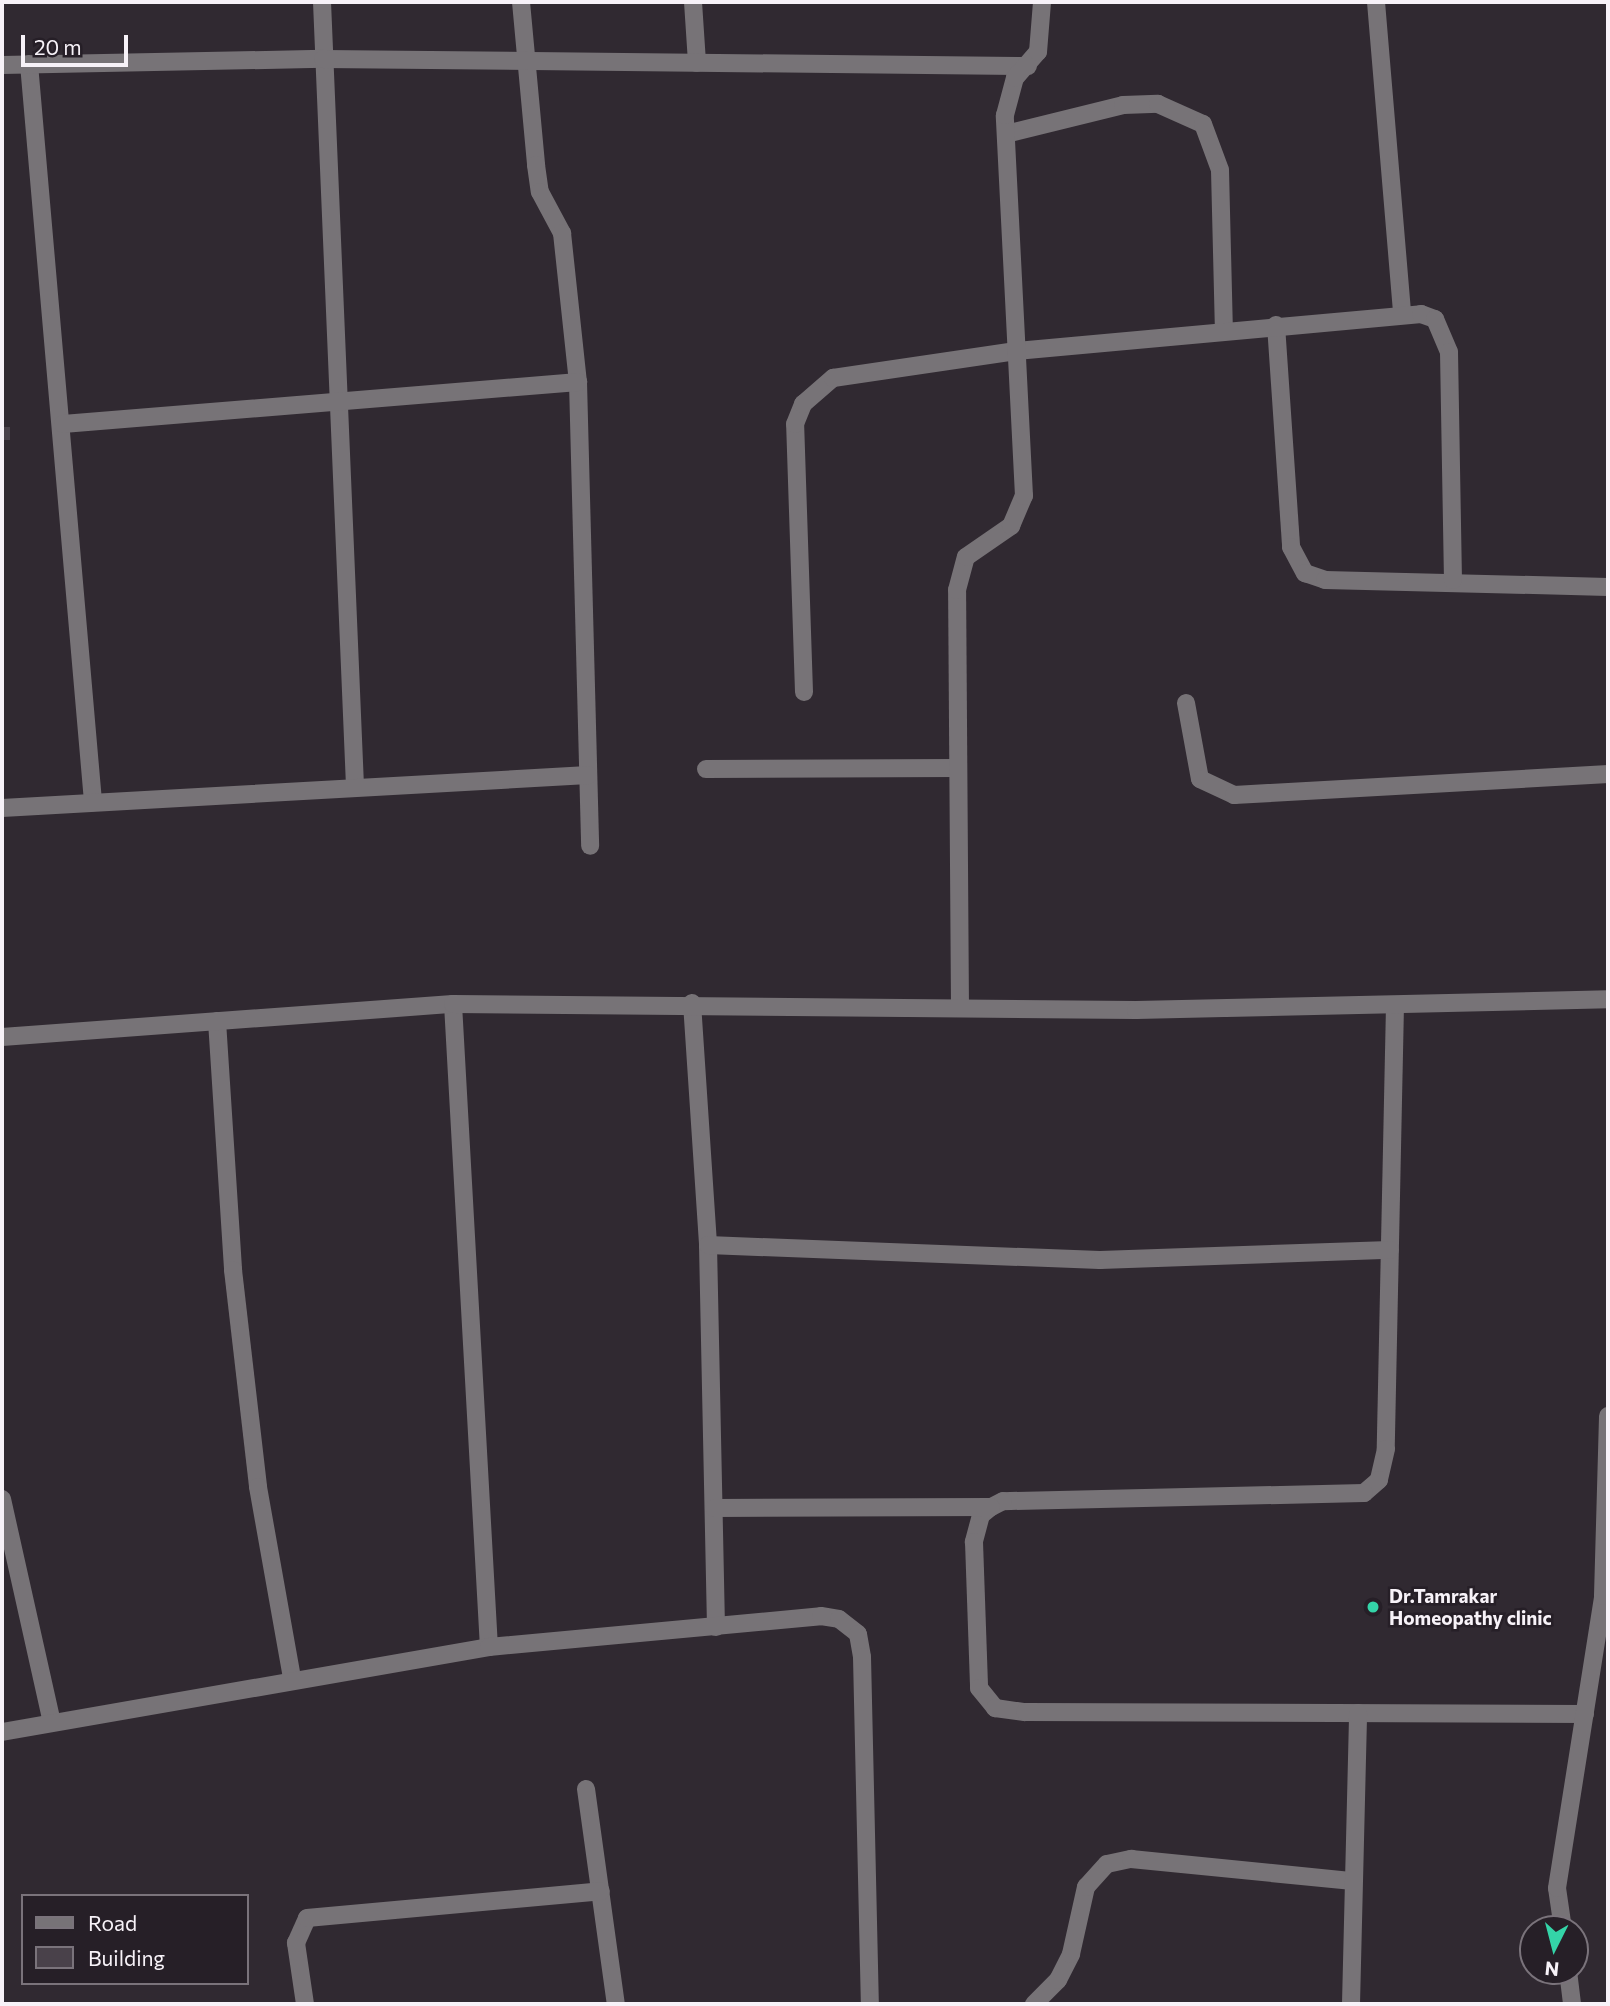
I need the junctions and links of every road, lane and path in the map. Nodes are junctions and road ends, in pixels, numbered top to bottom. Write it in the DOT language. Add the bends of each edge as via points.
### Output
graph roads {
  1 [pos="322,2"];
  2 [pos="521,2"];
  3 [pos="693,2"];
  4 [pos="1042,2"];
  5 [pos="1376,2"];
  6 [pos="323,59"];
  7 [pos="525,61"];
  8 [pos="696,63"];
  9 [pos="29,64"];
  10 [pos="2,65"];
  11 [pos="1028,66"];
  12 [pos="1006,134"];
  13 [pos="1402,312"];
  14 [pos="1276,324"];
  15 [pos="1224,330"];
  16 [pos="1016,351"];
  17 [pos="578,382"];
  18 [pos="339,402"];
  19 [pos="63,424"];
  20 [pos="1453,580"];
  21 [pos="1608,587"];
  22 [pos="804,692"];
  23 [pos="1186,703"];
  24 [pos="958,768"];
  25 [pos="706,769"];
  26 [pos="1608,774"];
  27 [pos="588,775"];
  28 [pos="355,785"];
  29 [pos="93,802"];
  30 [pos="2,808"];
  31 [pos="590,846"];
  32 [pos="1608,999"];
  33 [pos="692,1003"];
  34 [pos="453,1004"];
  35 [pos="1395,1005"];
  36 [pos="960,1008"];
  37 [pos="217,1021"];
  38 [pos="2,1037"];
  39 [pos="708,1245"];
  40 [pos="1390,1250"];
  41 [pos="1608,1416"];
  42 [pos="2,1499"];
  43 [pos="990,1507"];
  44 [pos="714,1508"];
  45 [pos="1605,1597"];
  46 [pos="716,1627"];
  47 [pos="489,1647"];
  48 [pos="292,1677"];
  49 [pos="1358,1713"];
  50 [pos="1585,1714"];
  51 [pos="52,1722"];
  52 [pos="2,1732"];
  53 [pos="586,1789"];
  54 [pos="1353,1881"];
  55 [pos="601,1891"];
  56 [pos="1561,1915"];
  57 [pos="1570,1985"];
  58 [pos="305,2004"];
  59 [pos="616,2004"];
  60 [pos="870,2004"];
  61 [pos="1034,2004"];
  62 [pos="1351,2004"];
  63 [pos="1572,2004"];
  1 -- 6 [label="street"];
  2 -- 7 [label="street"];
  3 -- 8 [label="street"];
  4 -- 11 [label="street" via="1042,33"];
  5 -- 13 [label="street"];
  6 -- 7 [label="street"];
  6 -- 9 [label="street"];
  6 -- 18 [label="street"];
  7 -- 8 [label="street"];
  7 -- 17 [label="street" via="540,192 562,233 568,263"];
  8 -- 11 [label="street"];
  9 -- 10 [label="street"];
  9 -- 19 [label="street"];
  11 -- 12 [label="street" via="1008,93"];
  12 -- 15 [label="street" via="1123,105 1158,104 1190,113 1203,124 1220,170"];
  12 -- 16 [label="street"];
  13 -- 14 [label="street"];
  13 -- 20 [label="street" via="1435,319 1449,352"];
  14 -- 15 [label="street"];
  14 -- 20 [label="street" via="1297,565 1325,580"];
  15 -- 16 [label="street"];
  16 -- 22 [label="street" via="834,378 803,404 795,424"];
  16 -- 24 [label="street" via="1024,496 1012,526 975,546 960,571"];
  17 -- 18 [label="street"];
  17 -- 27 [label="street"];
  18 -- 19 [label="street"];
  18 -- 28 [label="street"];
  19 -- 29 [label="street"];
  20 -- 21 [label="street"];
  23 -- 26 [label="street" via="1200,779 1234,795"];
  24 -- 25 [label="street"];
  24 -- 36 [label="street"];
  27 -- 28 [label="street"];
  27 -- 31 [label="street"];
  28 -- 29 [label="street"];
  29 -- 30 [label="street"];
  32 -- 35 [label="street"];
  33 -- 34 [label="street"];
  33 -- 36 [label="street"];
  33 -- 39 [label="street"];
  34 -- 37 [label="street"];
  34 -- 47 [label="street"];
  35 -- 36 [label="street"];
  35 -- 40 [label="street"];
  37 -- 38 [label="street"];
  37 -- 48 [label="street" via="233,1270 258,1487"];
  39 -- 40 [label="street" via="1100,1260"];
  39 -- 44 [label="street"];
  40 -- 43 [label="street" via="1384,1471 1364,1493 1003,1501"];
  41 -- 45 [label="street"];
  42 -- 51 [label="street"];
  43 -- 44 [label="street"];
  43 -- 49 [label="street" via="974,1542 979,1688 995,1708"];
  44 -- 46 [label="street"];
  45 -- 50 [label="street"];
  46 -- 47 [label="street"];
  46 -- 60 [label="street" via="821,1616 849,1623 858,1634"];
  47 -- 48 [label="street"];
  48 -- 51 [label="street"];
  49 -- 50 [label="street"];
  49 -- 54 [label="street"];
  50 -- 56 [label="street" via="1558,1888"];
  51 -- 52 [label="street"];
  53 -- 55 [label="street"];
  54 -- 61 [label="street" via="1131,1859 1107,1864 1086,1887 1062,1972"];
  54 -- 62 [label="street"];
  55 -- 58 [label="street" via="307,1918 296,1943"];
  55 -- 59 [label="street"];
  57 -- 63 [label="street"];
}
